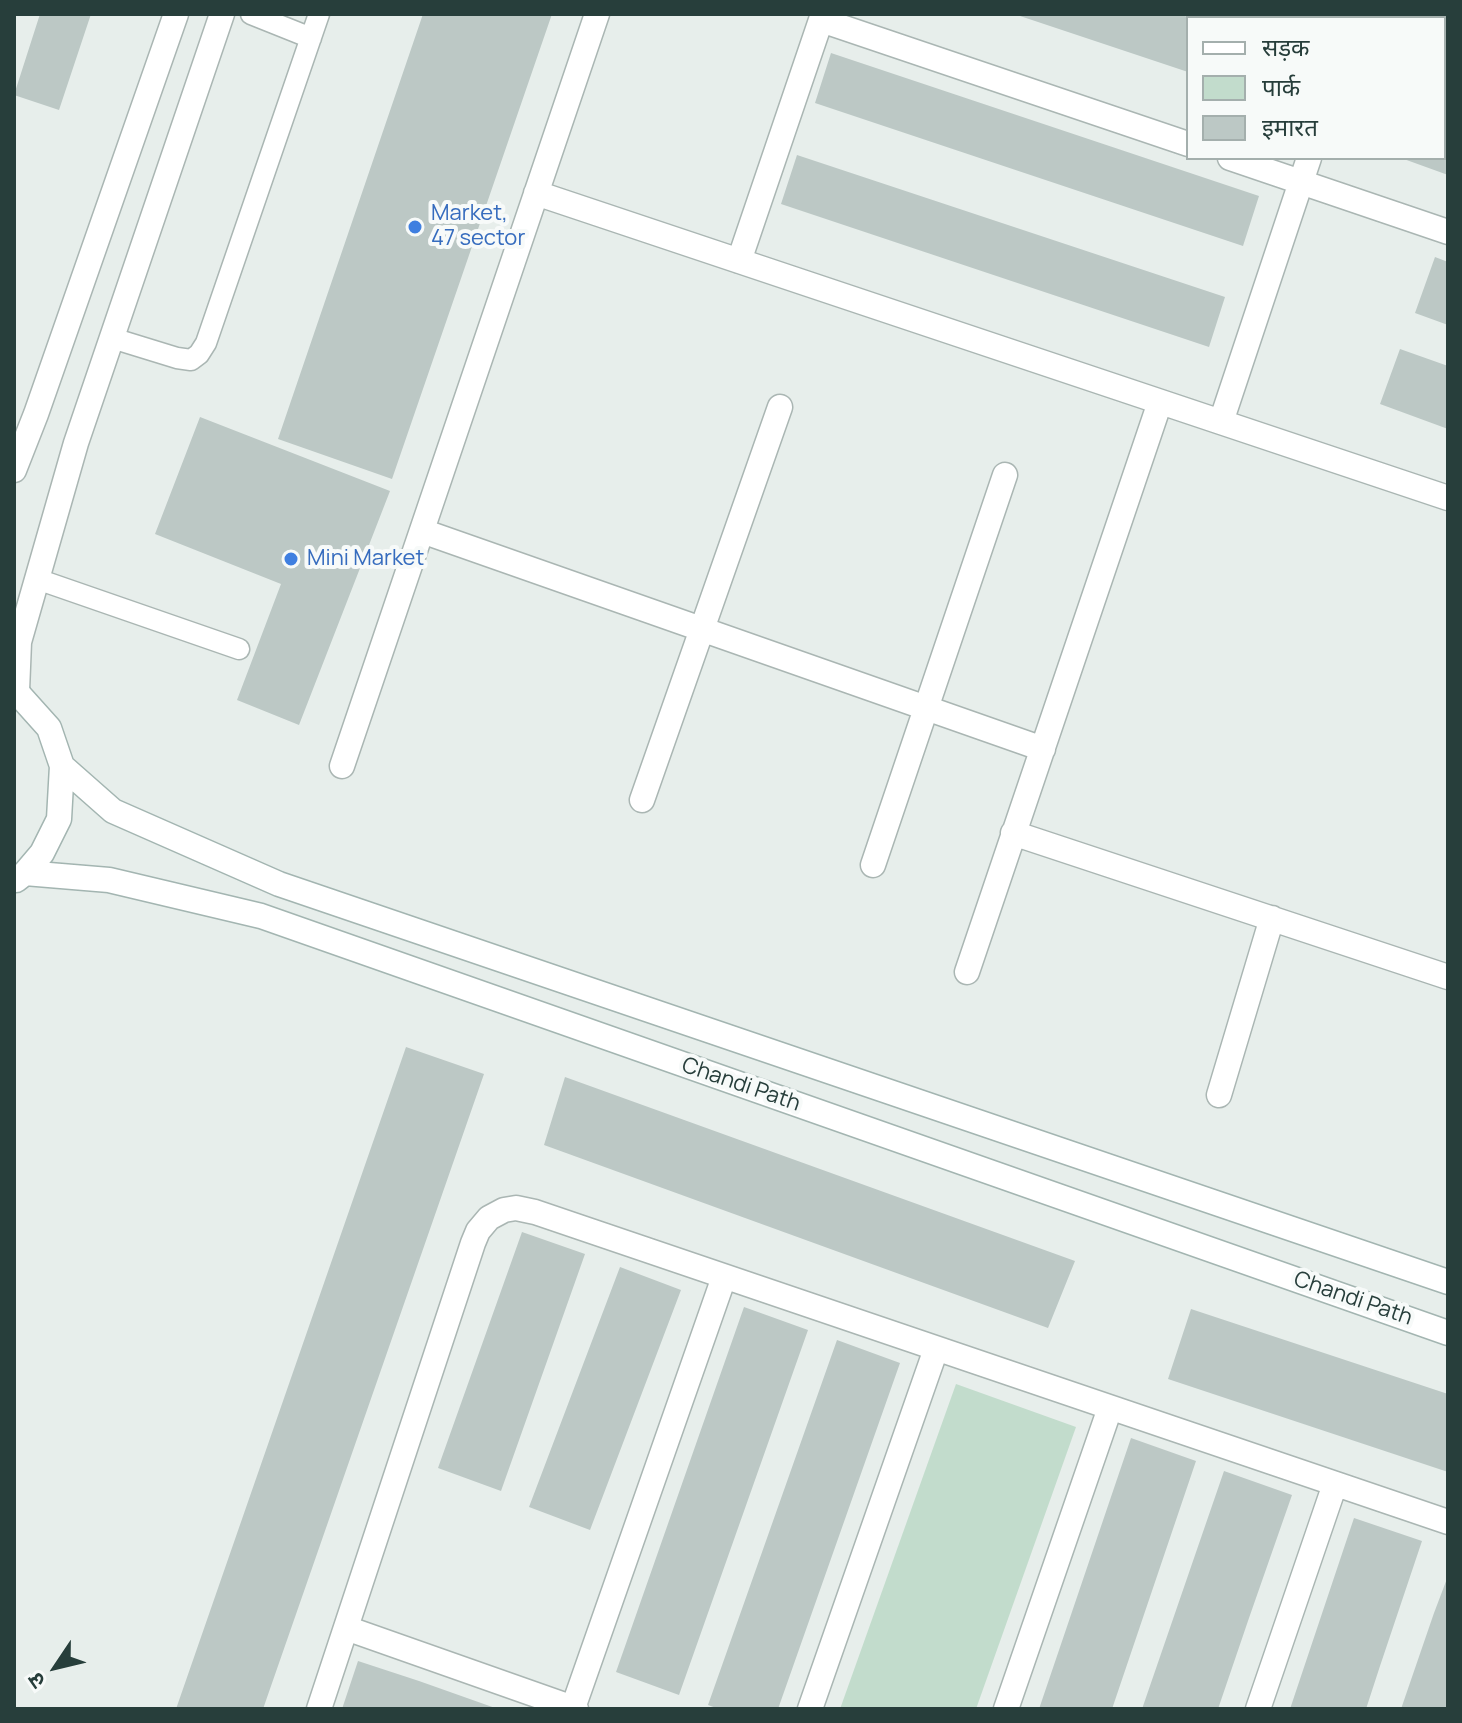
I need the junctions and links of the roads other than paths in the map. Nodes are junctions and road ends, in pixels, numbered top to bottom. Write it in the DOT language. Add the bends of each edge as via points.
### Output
graph roads {
  1 [pos="176,14"];
  2 [pos="222,14"];
  3 [pos="251,14"];
  4 [pos="319,14"];
  5 [pos="597,14"];
  6 [pos="822,17"];
  7 [pos="311,38"];
  8 [pos="1186,143"];
  9 [pos="1236,160"];
  10 [pos="1308,160"];
  11 [pos="1301,182"];
  12 [pos="536,193"];
  13 [pos="1448,232"];
  14 [pos="739,261"];
  15 [pos="112,338"];
  16 [pos="1160,402"];
  17 [pos="780,407"];
  18 [pos="1221,422"];
  19 [pos="14,470"];
  20 [pos="1005,475"];
  21 [pos="1448,498"];
  22 [pos="422,531"];
  23 [pos="37,579"];
  24 [pos="702,629"];
  25 [pos="239,649"];
  26 [pos="16,690"];
  27 [pos="926,708"];
  28 [pos="1043,749"];
  29 [pos="62,766"];
  30 [pos="342,766"];
  31 [pos="642,800"];
  32 [pos="1013,833"];
  33 [pos="873,865"];
  34 [pos="20,877"];
  35 [pos="1272,918"];
  36 [pos="967,972"];
  37 [pos="1448,977"];
  38 [pos="1219,1095"];
  39 [pos="724,1277"];
  40 [pos="1448,1282"];
  41 [pos="1448,1333"];
  42 [pos="936,1349"];
  43 [pos="1110,1408"];
  44 [pos="1335,1484"];
  45 [pos="1448,1522"];
  46 [pos="346,1628"];
  47 [pos="575,1708"];
  48 [pos="319,1709"];
  49 [pos="810,1709"];
  50 [pos="1006,1709"];
  51 [pos="1258,1709"];
  1 -- 19 [label="street"];
  2 -- 15 [label="street"];
  3 -- 7 [label="lane"];
  4 -- 7 [label="lane"];
  5 -- 12 [label="street"];
  6 -- 8 [label="street"];
  6 -- 14 [label="street"];
  7 -- 15 [label="lane" via="199,354 191,360 177,358"];
  9 -- 11 [label="street"];
  10 -- 11 [label="street"];
  11 -- 13 [label="street"];
  11 -- 18 [label="street"];
  12 -- 14 [label="street"];
  12 -- 22 [label="street"];
  14 -- 16 [label="street"];
  15 -- 23 [label="street"];
  16 -- 18 [label="street"];
  16 -- 28 [label="street"];
  17 -- 24 [label="street"];
  18 -- 21 [label="street"];
  20 -- 27 [label="street"];
  22 -- 24 [label="street"];
  22 -- 30 [label="street"];
  23 -- 25 [label="lane"];
  23 -- 26 [label="street" via="19,642"];
  24 -- 27 [label="street"];
  24 -- 31 [label="street"];
  26 -- 29 [label="street" via="49,728"];
  27 -- 28 [label="street"];
  27 -- 33 [label="street"];
  28 -- 32 [label="street"];
  29 -- 34 [label="street" via="59,819 42,853"];
  29 -- 40 [label="street, Chandi Path" via="113,811 279,884"];
  32 -- 35 [label="street"];
  32 -- 36 [label="street"];
  34 -- 41 [label="street, Chandi Path" via="109,880 261,916"];
  35 -- 37 [label="street"];
  35 -- 38 [label="street"];
  39 -- 42 [label="street"];
  39 -- 46 [label="street" via="535,1212 516,1208 489,1218 473,1243"];
  39 -- 47 [label="street"];
  42 -- 43 [label="street"];
  42 -- 49 [label="street"];
  43 -- 44 [label="street"];
  43 -- 50 [label="street"];
  44 -- 45 [label="street"];
  44 -- 51 [label="street"];
  46 -- 47 [label="street"];
  46 -- 48 [label="street"];
}
